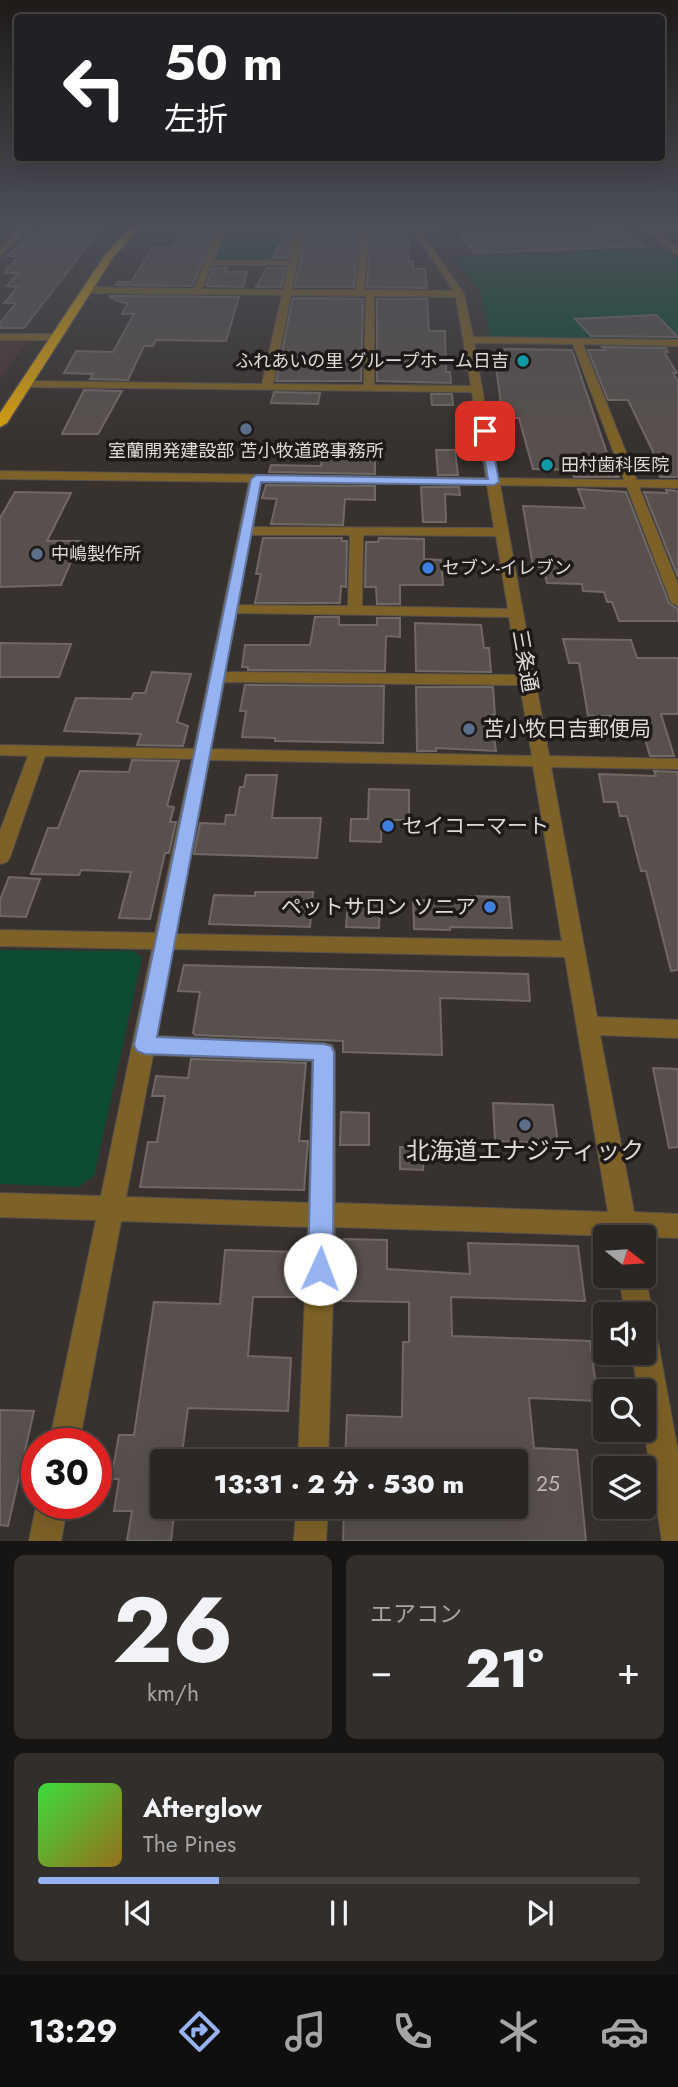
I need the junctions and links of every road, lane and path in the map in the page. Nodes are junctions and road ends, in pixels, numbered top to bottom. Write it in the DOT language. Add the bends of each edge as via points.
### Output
graph roads {
  1 [pos="460,294"];
  2 [pos="84,295"];
  3 [pos="286,295"];
  4 [pos="365,295"];
  5 [pos="0,337"];
  6 [pos="56,337"];
  7 [pos="469,340"];
  8 [pos="577,342"];
  9 [pos="676,346"];
  10 [pos="25,384"];
  11 [pos="267,386"];
  12 [pos="369,387"];
  13 [pos="477,389"];
  14 [pos="0,423"];
  15 [pos="0,475"];
  16 [pos="256,479"];
  17 [pos="494,482"];
  18 [pos="632,484"];
  19 [pos="678,484"];
  20 [pos="247,531"];
  21 [pos="357,532"];
  22 [pos="502,532"];
  23 [pos="678,602"];
  24 [pos="230,609"];
  25 [pos="355,611"];
  26 [pos="517,613"];
  27 [pos="217,677"];
  28 [pos="528,680"];
  29 [pos="0,750"];
  30 [pos="38,751"];
  31 [pos="202,753"];
  32 [pos="542,761"];
  33 [pos="678,764"];
  34 [pos="0,857"];
  35 [pos="0,938"];
  36 [pos="166,940"];
  37 [pos="574,950"];
  38 [pos="587,1026"];
  39 [pos="678,1029"];
  40 [pos="145,1045"];
  41 [pos="0,1205"];
  42 [pos="112,1208"];
  43 [pos="323,1213"];
  44 [pos="624,1225"];
  45 [pos="678,1226"];
  46 [pos="656,1228"];
  47 [pos="593,1229"];
  48 [pos="648,1365"];
  49 [pos="67,1428"];
  50 [pos="313,1449"];
  51 [pos="49,1519"];
  52 [pos="311,1519"];
  53 [pos="45,1541"];
  54 [pos="310,1541"];
  55 [pos="678,1541"];
  1 -- 7 [label="street, 三条通"];
  2 -- 6 [label="highway"];
  3 -- 11 [label="street"];
  4 -- 12 [label="street"];
  5 -- 6 [label="street"];
  6 -- 10 [label="highway"];
  7 -- 8 [label="street"];
  7 -- 13 [label="street, 三条通"];
  8 -- 9 [label="street"];
  8 -- 18 [label="street"];
  10 -- 11 [label="street"];
  10 -- 14 [label="highway"];
  11 -- 12 [label="street"];
  12 -- 13 [label="street"];
  13 -- 17 [label="street, 三条通"];
  15 -- 16 [label="street"];
  16 -- 17 [label="street"];
  16 -- 20 [label="street"];
  17 -- 18 [label="street"];
  17 -- 22 [label="street, 三条通"];
  18 -- 19 [label="street"];
  18 -- 23 [label="street"];
  20 -- 21 [label="street"];
  20 -- 24 [label="street"];
  21 -- 22 [label="street"];
  21 -- 25 [label="street"];
  22 -- 26 [label="street, 三条通"];
  24 -- 25 [label="street"];
  24 -- 27 [label="street"];
  25 -- 26 [label="street"];
  26 -- 28 [label="street, 三条通"];
  27 -- 28 [label="street"];
  27 -- 31 [label="street"];
  28 -- 32 [label="street, 三条通"];
  29 -- 30 [label="street"];
  30 -- 31 [label="street"];
  30 -- 34 [label="street"];
  31 -- 32 [label="street"];
  31 -- 36 [label="street"];
  32 -- 33 [label="street"];
  32 -- 37 [label="street, 三条通"];
  35 -- 36 [label="street"];
  36 -- 37 [label="street"];
  36 -- 40 [label="street"];
  37 -- 38 [label="street, 三条通"];
  38 -- 39 [label="street"];
  38 -- 44 [label="street, 三条通"];
  40 -- 42 [label="street"];
  40 -- 43 [label="street" via="324,1052"];
  41 -- 42 [label="street"];
  42 -- 43 [label="street"];
  42 -- 49 [label="street"];
  43 -- 47 [label="street"];
  43 -- 50 [label="street"];
  45 -- 46 [label="street"];
  48 -- 55 [label="street"];
  51 -- 53 [label="street"];
  52 -- 54 [label="street"];
}
